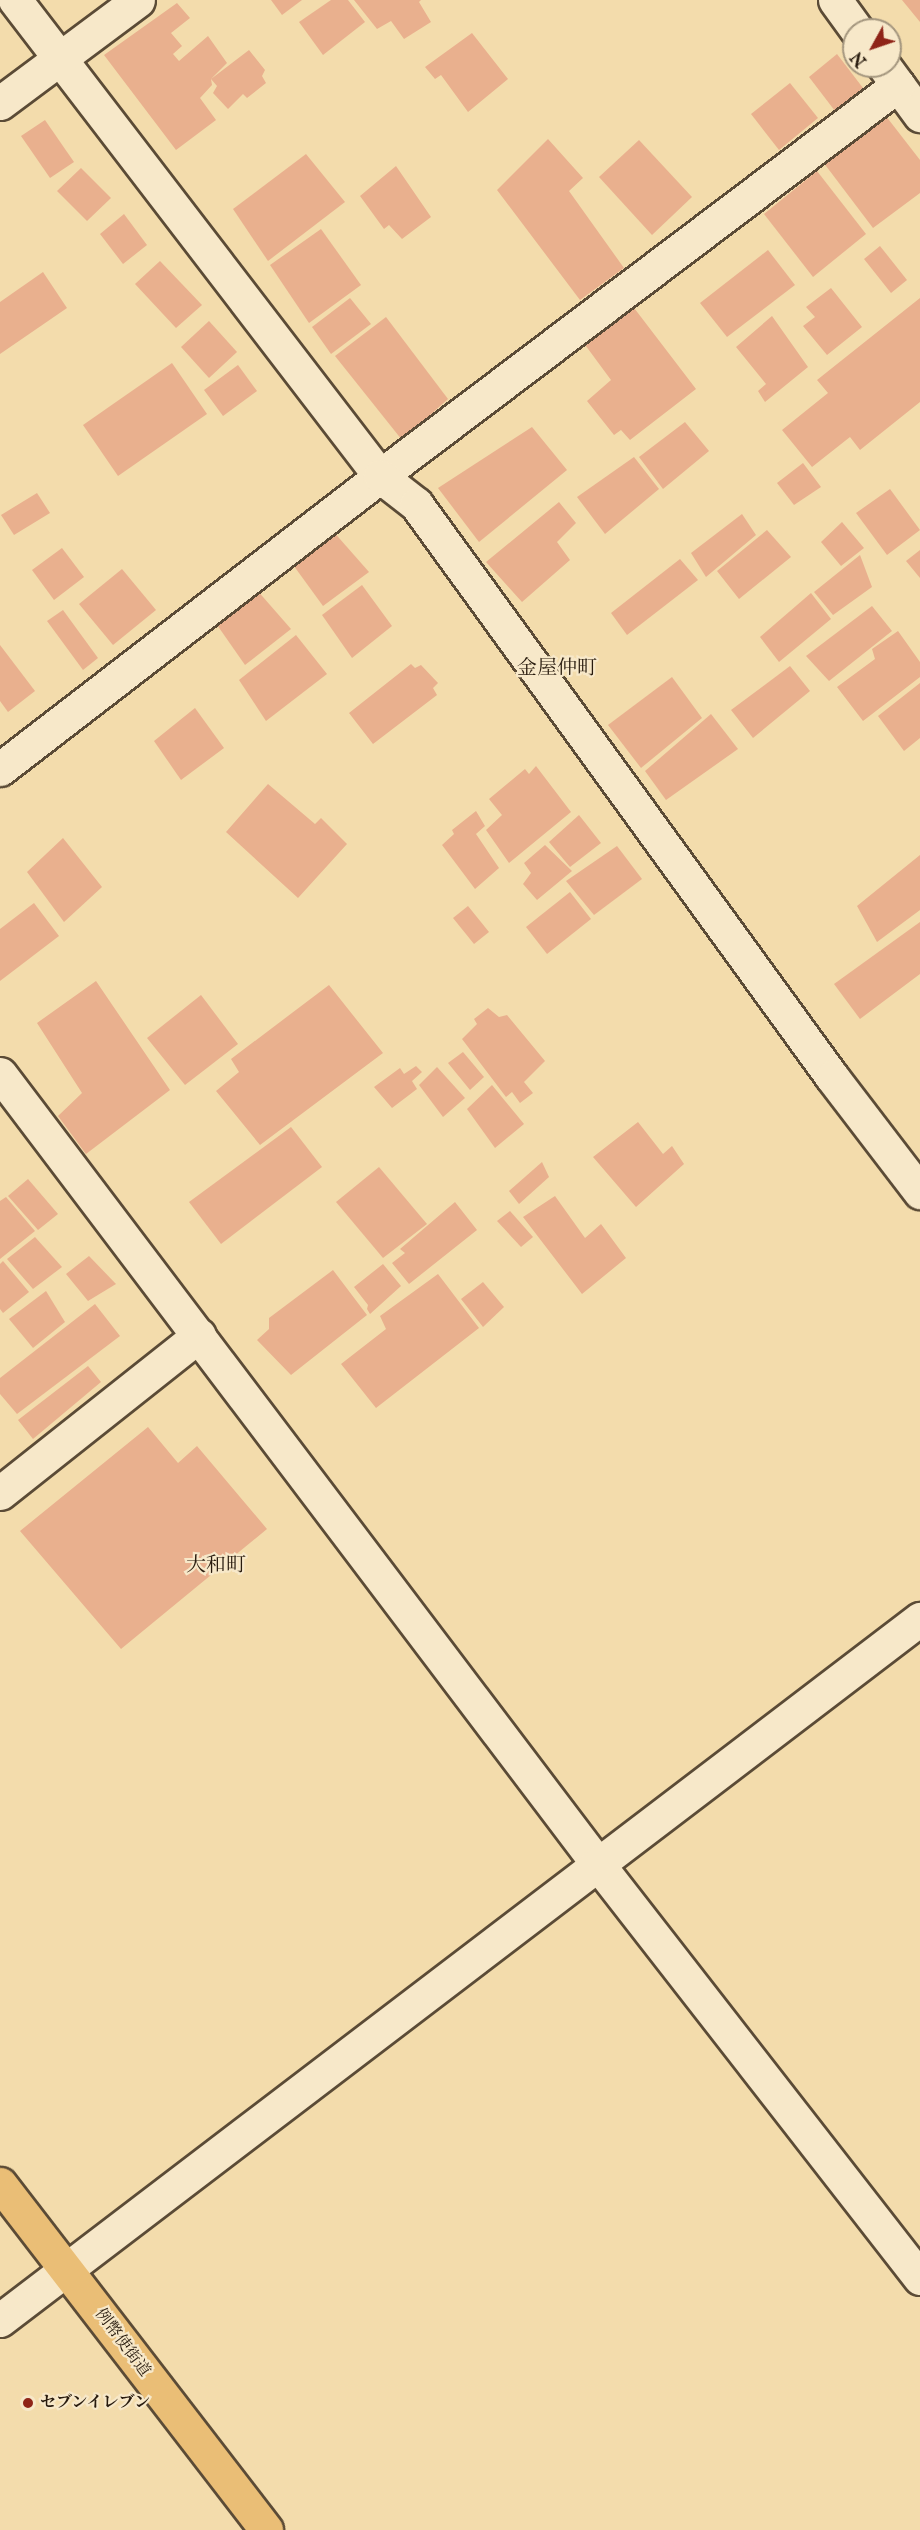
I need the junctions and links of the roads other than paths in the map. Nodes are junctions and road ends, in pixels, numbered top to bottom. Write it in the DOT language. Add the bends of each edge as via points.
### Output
graph roads {
  1 [pos="15,0"];
  2 [pos="138,0"];
  3 [pos="835,0"];
  4 [pos="848,18"];
  5 [pos="60,58"];
  6 [pos="906,90"];
  7 [pos="0,103"];
  8 [pos="380,476"];
  9 [pos="0,769"];
  10 [pos="0,1074"];
  11 [pos="920,1192"];
  12 [pos="199,1335"];
  13 [pos="0,1493"];
  14 [pos="920,1619"];
  15 [pos="597,1863"];
  16 [pos="0,2184"];
  17 [pos="66,2269"];
  18 [pos="920,2278"];
  19 [pos="0,2320"];
  20 [pos="266,2530"];
  1 -- 5 [label="street"];
  2 -- 5 [label="street"];
  3 -- 4 [label="street"];
  5 -- 7 [label="street"];
  5 -- 8 [label="street"];
  6 -- 8 [label="street"];
  8 -- 9 [label="street"];
  8 -- 11 [label="street" via="416,504 832,1077"];
  10 -- 12 [label="street"];
  12 -- 13 [label="street"];
  12 -- 15 [label="street"];
  14 -- 15 [label="street"];
  15 -- 17 [label="street"];
  15 -- 18 [label="street"];
  16 -- 17 [label="main road, 例幣使街道"];
  17 -- 19 [label="street"];
  17 -- 20 [label="main road, 例幣使街道"];
}
